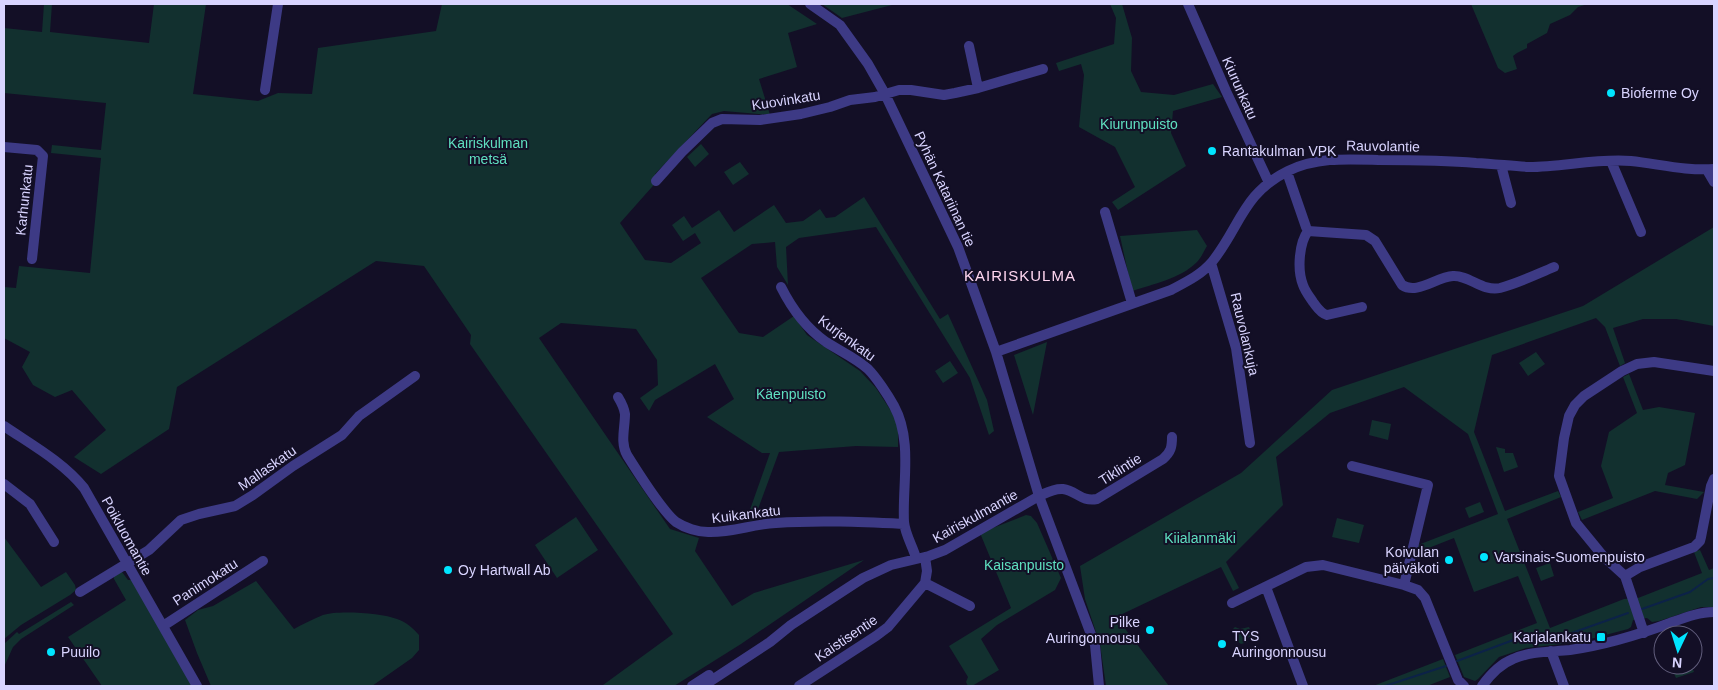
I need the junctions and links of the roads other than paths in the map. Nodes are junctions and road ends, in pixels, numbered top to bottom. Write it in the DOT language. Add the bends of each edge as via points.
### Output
graph roads {
  1 [pos="278,4"];
  2 [pos="810,4"];
  3 [pos="1188,4"];
  4 [pos="969,46"];
  5 [pos="1043,69"];
  6 [pos="978,88"];
  7 [pos="265,90"];
  8 [pos="885,94"];
  9 [pos="4,147"];
  10 [pos="1611,161"];
  11 [pos="1501,165"];
  12 [pos="1710,169"];
  13 [pos="1287,172"];
  14 [pos="656,181"];
  15 [pos="1714,182"];
  16 [pos="1269,183"];
  17 [pos="1511,203"];
  18 [pos="1105,212"];
  19 [pos="1308,231"];
  20 [pos="1641,232"];
  21 [pos="32,260"];
  22 [pos="1211,263"];
  23 [pos="1554,267"];
  24 [pos="781,287"];
  25 [pos="1132,303"];
  26 [pos="1362,308"];
  27 [pos="996,352"];
  28 [pos="1714,371"];
  29 [pos="415,376"];
  30 [pos="618,397"];
  31 [pos="4,426"];
  32 [pos="1172,437"];
  33 [pos="1250,443"];
  34 [pos="1352,466"];
  35 [pos="1714,479"];
  36 [pos="4,484"];
  37 [pos="1039,496"];
  38 [pos="904,524"];
  39 [pos="54,542"];
  40 [pos="921,558"];
  41 [pos="262,561"];
  42 [pos="126,564"];
  43 [pos="1625,576"];
  44 [pos="925,583"];
  45 [pos="1404,585"];
  46 [pos="1266,588"];
  47 [pos="80,592"];
  48 [pos="1232,603"];
  49 [pos="970,606"];
  50 [pos="1714,612"];
  51 [pos="791,625"];
  52 [pos="163,626"];
  53 [pos="1644,633"];
  54 [pos="1551,651"];
  55 [pos="197,686"];
  56 [pos="692,686"];
  57 [pos="704,686"];
  58 [pos="799,686"];
  59 [pos="1099,686"];
  60 [pos="1303,686"];
  61 [pos="1464,686"];
  62 [pos="1482,686"];
  63 [pos="1564,686"];
  1 -- 7 [label="street"];
  2 -- 8 [label="street, Pyhän Katariinan tie" via="840,25"];
  3 -- 16 [label="street, Kiurunkatu"];
  4 -- 6 [label="street"];
  5 -- 6 [label="street, Kuovinkatu"];
  6 -- 8 [label="street, Kuovinkatu" via="944,95 911,90"];
  8 -- 14 [label="street, Kuovinkatu" via="801,114 760,120 722,119 712,123"];
  8 -- 27 [label="street, Pyhän Katariinan tie" via="958,246"];
  9 -- 21 [label="street, Karhunkatu" via="38,150 43,156"];
  10 -- 11 [label="street, Rauvolantie" via="1550,166"];
  10 -- 12 [label="street, Rauvolantie"];
  10 -- 20 [label="street"];
  11 -- 13 [label="street, Rauvolantie" via="1337,159 1310,163"];
  11 -- 17 [label="street"];
  12 -- 15 [label="street"];
  13 -- 16 [label="street, Rauvolantie"];
  13 -- 19 [label="street"];
  16 -- 22 [label="street, Rauvolantie" via="1245,208"];
  18 -- 25 [label="street"];
  19 -- 23 [label="street" via="1366,235 1375,241 1402,284 1410,288 1454,276 1490,288 1500,288"];
  19 -- 26 [label="street" via="1302,243 1301,270 1302,284 1308,295 1327,315"];
  22 -- 25 [label="street, Rauvolantie" via="1188,282"];
  22 -- 33 [label="street, Rauvolankuja" via="1236,348"];
  24 -- 38 [label="street, Kurjenkatu" via="805,324 870,371 893,404 901,424 905,449"];
  25 -- 27 [label="street, Rauvolantie"];
  27 -- 37 [label="street, Pyhän Katariinan tie"];
  28 -- 43 [label="street" via="1654,362 1637,364 1584,396 1570,416 1559,476 1576,523 1603,556"];
  29 -- 42 [label="street, Mallaskatu" via="359,416 342,434 253,496 235,506 181,520 149,550"];
  30 -- 38 [label="street, Kuikankatu" via="625,414 623,435 626,453 662,507 676,522 700,532 820,521"];
  31 -- 42 [label="street, Poikluomantie" via="74,476"];
  32 -- 37 [label="street, Tiklintie" via="1172,447 1163,459 1097,499 1082,498 1063,490"];
  34 -- 45 [label="street" via="1428,484"];
  35 -- 43 [label="street" via="1698,543"];
  36 -- 39 [label="street" via="30,504"];
  37 -- 40 [label="street, Kairiskulmantie" via="945,550"];
  37 -- 59 [label="street, Pyhän Katariinan tie" via="1095,646"];
  38 -- 40 [label="street, Kurjenkatu"];
  40 -- 44 [label="street" via="928,571"];
  40 -- 51 [label="street, Kairiskulmantie" via="891,565 869,575"];
  41 -- 52 [label="street, Panimokatu"];
  42 -- 47 [label="street, Mallaskatu"];
  42 -- 52 [label="street, Poikluomantie"];
  43 -- 53 [label="street"];
  44 -- 49 [label="street"];
  44 -- 58 [label="street, Kaistisentie" via="880,633"];
  45 -- 46 [label="street" via="1314,565"];
  45 -- 61 [label="street" via="1418,590 1425,598 1458,680"];
  46 -- 48 [label="street"];
  46 -- 60 [label="street"];
  50 -- 53 [label="street" via="1690,616"];
  51 -- 56 [label="street, Kairiskulmantie" via="766,637"];
  51 -- 57 [label="street, Kairiskulmantie"];
  52 -- 55 [label="street, Poikluomantie"];
  53 -- 54 [label="street"];
  54 -- 62 [label="street" via="1527,654 1508,661"];
  54 -- 63 [label="street"];
}
